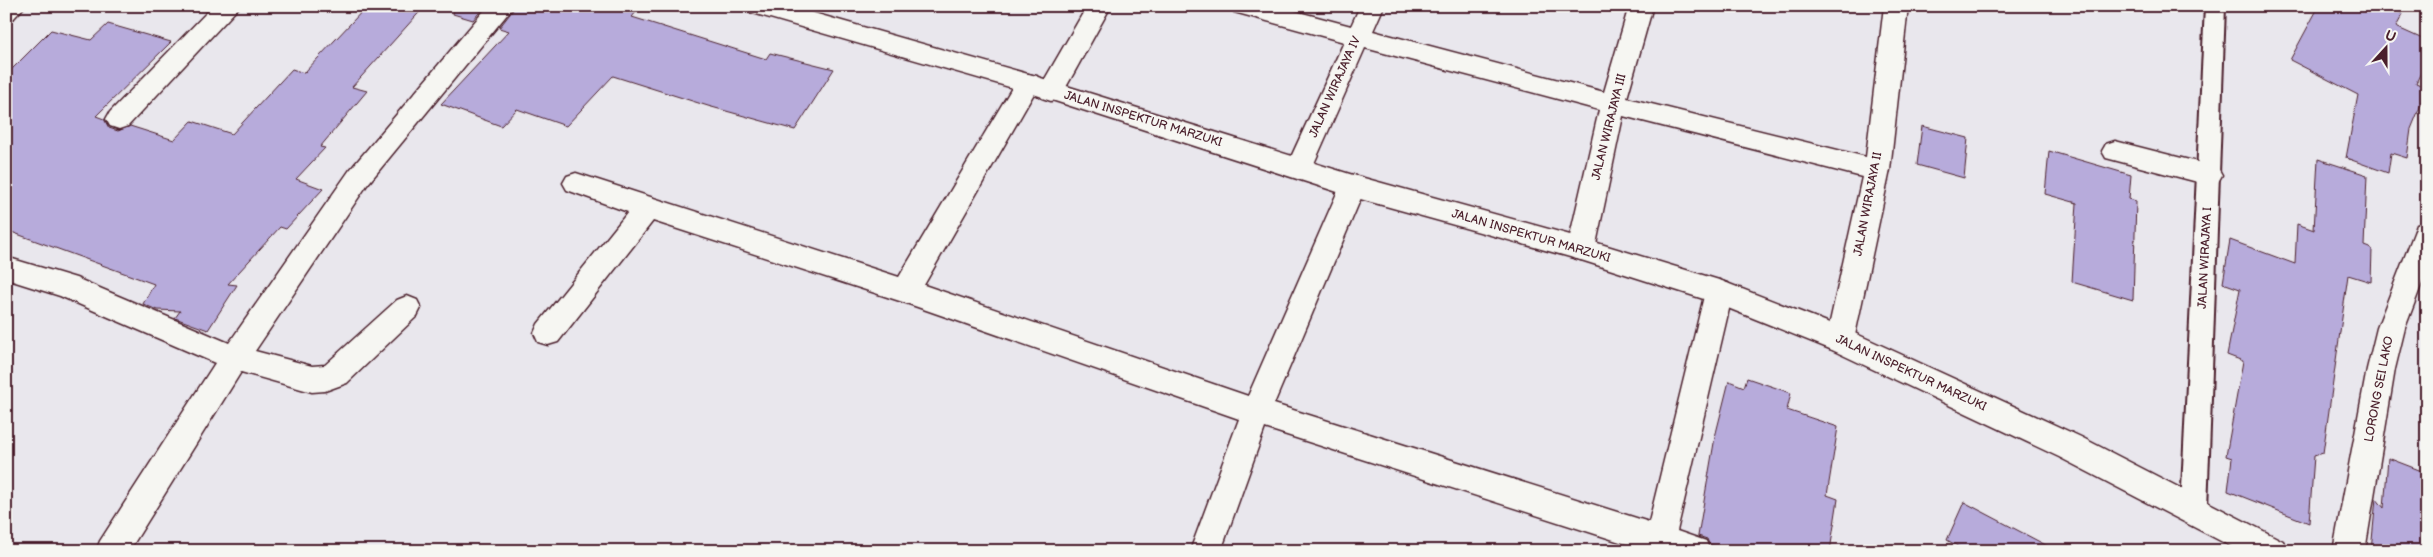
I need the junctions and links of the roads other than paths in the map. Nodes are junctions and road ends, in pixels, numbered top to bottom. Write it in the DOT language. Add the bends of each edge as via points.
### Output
graph roads {
  1 [pos="13,6"];
  2 [pos="228,6"];
  3 [pos="502,6"];
  4 [pos="757,6"];
  5 [pos="1099,6"];
  6 [pos="1242,6"];
  7 [pos="1372,6"];
  8 [pos="1641,6"];
  9 [pos="1896,6"];
  10 [pos="2215,6"];
  11 [pos="6,12"];
  12 [pos="1358,37"];
  13 [pos="1040,87"];
  14 [pos="1614,104"];
  15 [pos="119,120"];
  16 [pos="2115,151"];
  17 [pos="1299,168"];
  18 [pos="1877,170"];
  19 [pos="2209,175"];
  20 [pos="576,183"];
  21 [pos="1354,186"];
  22 [pos="647,208"];
  23 [pos="2427,233"];
  24 [pos="1581,249"];
  25 [pos="6,268"];
  26 [pos="906,291"];
  27 [pos="1719,292"];
  28 [pos="407,308"];
  29 [pos="548,333"];
  30 [pos="1840,340"];
  31 [pos="234,358"];
  32 [pos="1256,412"];
  33 [pos="2194,510"];
  34 [pos="1658,545"];
  35 [pos="111,551"];
  36 [pos="1204,551"];
  37 [pos="1695,551"];
  38 [pos="2272,551"];
  39 [pos="2349,551"];
  1 -- 11 [label="street"];
  2 -- 15 [label="street"];
  3 -- 31 [label="street" via="358,178"];
  4 -- 13 [label="street, JALAN INSPEKTUR MARZUKI"];
  5 -- 13 [label="street"];
  6 -- 12 [label="street"];
  7 -- 12 [label="street, JALAN WIRAJAYA IV"];
  8 -- 14 [label="street, JALAN WIRAJAYA III"];
  9 -- 18 [label="street, JALAN WIRAJAYA II"];
  10 -- 19 [label="lane, JALAN WIRAJAYA I"];
  12 -- 14 [label="street"];
  12 -- 17 [label="street, JALAN WIRAJAYA IV"];
  13 -- 17 [label="street, JALAN INSPEKTUR MARZUKI"];
  13 -- 26 [label="street"];
  14 -- 18 [label="street"];
  14 -- 24 [label="street, JALAN WIRAJAYA III"];
  16 -- 19 [label="street"];
  17 -- 21 [label="street, JALAN INSPEKTUR MARZUKI"];
  18 -- 30 [label="street, JALAN WIRAJAYA II"];
  19 -- 33 [label="lane, JALAN WIRAJAYA I"];
  20 -- 22 [label="street"];
  21 -- 24 [label="street, JALAN INSPEKTUR MARZUKI"];
  21 -- 32 [label="street"];
  22 -- 26 [label="street"];
  22 -- 29 [label="street"];
  23 -- 39 [label="street, LORONG SEI LAKO" via="2391,328"];
  24 -- 27 [label="street, JALAN INSPEKTUR MARZUKI"];
  25 -- 31 [label="street" via="66,286"];
  26 -- 32 [label="street"];
  27 -- 30 [label="street, JALAN INSPEKTUR MARZUKI"];
  27 -- 34 [label="street"];
  28 -- 31 [label="street" via="349,364 337,374 325,378 312,379"];
  30 -- 33 [label="street, JALAN INSPEKTUR MARZUKI" via="2070,447"];
  31 -- 35 [label="street"];
  32 -- 34 [label="street"];
  32 -- 36 [label="street"];
  33 -- 38 [label="street, JALAN INSPEKTUR MARZUKI"];
  34 -- 37 [label="street"];
}
